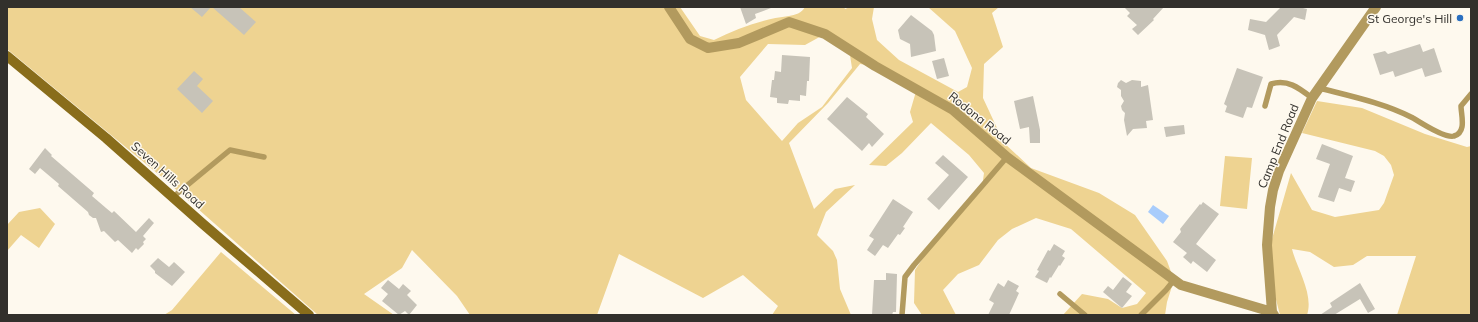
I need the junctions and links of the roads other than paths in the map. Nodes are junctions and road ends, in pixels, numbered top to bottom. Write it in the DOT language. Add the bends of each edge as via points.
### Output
graph roads {
  1 [pos="669,7"];
  2 [pos="1376,7"];
  3 [pos="7,56"];
  4 [pos="1318,88"];
  5 [pos="1471,94"];
  6 [pos="1312,98"];
  7 [pos="1265,106"];
  8 [pos="264,157"];
  9 [pos="1007,157"];
  10 [pos="173,197"];
  11 [pos="1174,280"];
  12 [pos="1060,294"];
  13 [pos="1273,314"];
  14 [pos="310,315"];
  15 [pos="902,315"];
  16 [pos="1085,315"];
  17 [pos="1141,315"];
  1 -- 9 [label="street, Rodona Road" via="690,39 708,48 739,43 789,22 825,34 953,110"];
  2 -- 4 [label="street, Camp End Road"];
  3 -- 10 [label="main road, Seven Hills Road"];
  4 -- 5 [label="lane" via="1376,103 1408,115 1446,136 1454,137 1462,129 1461,106"];
  4 -- 6 [label="street, Camp End Road"];
  6 -- 7 [label="lane" via="1288,83 1279,82 1271,84"];
  6 -- 13 [label="street, Camp End Road" via="1279,171 1271,201 1267,245"];
  8 -- 10 [label="lane" via="230,150"];
  9 -- 11 [label="street, Rodona Road"];
  9 -- 15 [label="lane" via="905,277"];
  10 -- 14 [label="main road, Seven Hills Road"];
  11 -- 13 [label="street, Rodona Road" via="1180,285"];
  11 -- 17 [label="lane"];
  12 -- 16 [label="lane"];
}
